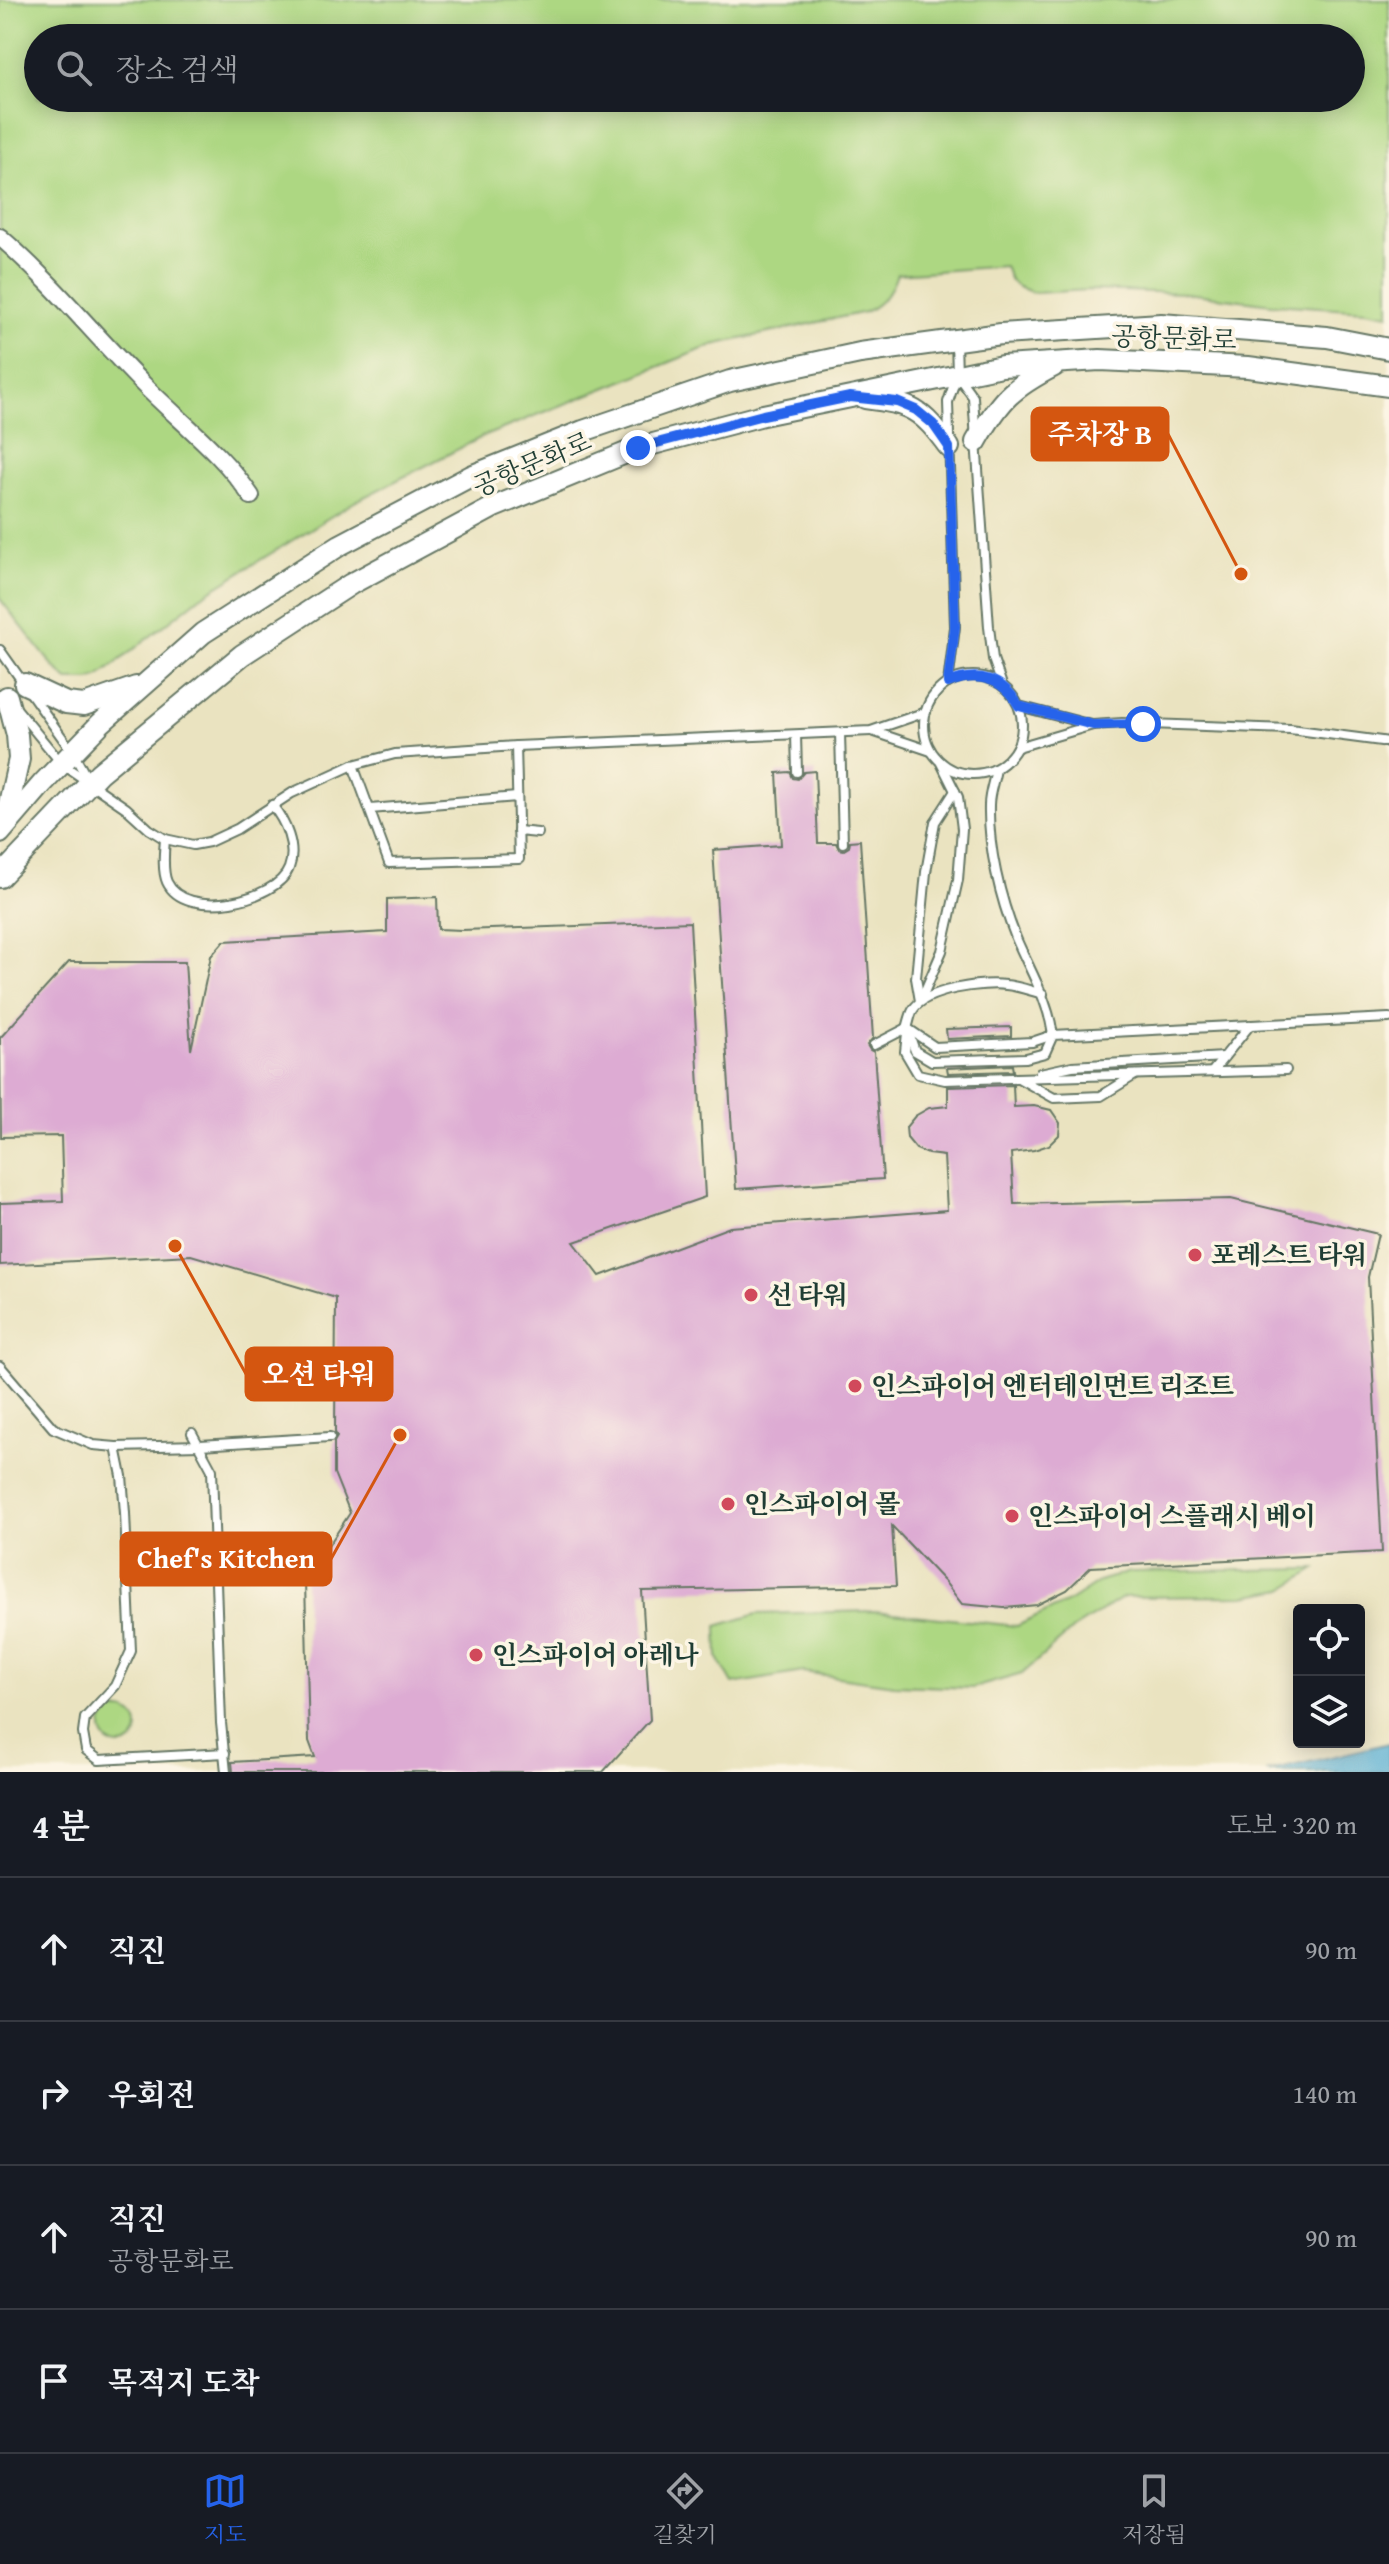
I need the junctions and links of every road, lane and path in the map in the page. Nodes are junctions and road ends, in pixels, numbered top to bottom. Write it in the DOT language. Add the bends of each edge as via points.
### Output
graph roads {
  1 [pos="0,237"];
  2 [pos="956,339"];
  3 [pos="1389,349"];
  4 [pos="1061,363"];
  5 [pos="957,375"];
  6 [pos="1389,386"];
  7 [pos="850,397"];
  8 [pos="976,442"];
  9 [pos="949,447"];
  10 [pos="251,496"];
  11 [pos="0,650"];
  12 [pos="147,683"];
  13 [pos="948,683"];
  14 [pos="25,684"];
  15 [pos="1002,685"];
  16 [pos="4,692"];
  17 [pos="1019,706"];
  18 [pos="926,712"];
  19 [pos="1093,725"];
  20 [pos="871,731"];
  21 [pos="840,733"];
  22 [pos="796,735"];
  23 [pos="1389,742"];
  24 [pos="516,746"];
  25 [pos="1018,747"];
  26 [pos="931,751"];
  27 [pos="68,758"];
  28 [pos="941,762"];
  29 [pos="353,765"];
  30 [pos="996,769"];
  31 [pos="797,772"];
  32 [pos="90,782"];
  33 [pos="955,791"];
  34 [pos="517,797"];
  35 [pos="272,805"];
  36 [pos="370,809"];
  37 [pos="2,831"];
  38 [pos="518,831"];
  39 [pos="538,833"];
  40 [pos="165,839"];
  41 [pos="843,843"];
  42 [pos="0,877"];
  43 [pos="1043,994"];
  44 [pos="920,1002"];
  45 [pos="1389,1018"];
  46 [pos="1250,1025"];
  47 [pos="907,1028"];
  48 [pos="1053,1035"];
  49 [pos="874,1045"];
  50 [pos="1224,1057"];
  51 [pos="1286,1070"];
  52 [pos="1212,1072"];
  53 [pos="1135,1075"];
  54 [pos="1019,1078"];
  55 [pos="0,1366"];
  56 [pos="192,1433"];
  57 [pos="330,1437"];
  58 [pos="200,1445"];
  59 [pos="116,1447"];
  60 [pos="225,1753"];
  61 [pos="226,1772"];
  1 -- 10 [label="street" via="236,474"];
  2 -- 3 [label="street, 공항문화로" via="1161,324 1327,337"];
  2 -- 5 [label="lane"];
  2 -- 12 [label="street, 공항문화로" via="730,381 471,476 340,545 203,633"];
  4 -- 5 [label="street, 공항문화로"];
  4 -- 6 [label="street, 공항문화로" via="1248,367"];
  4 -- 8 [label="street" via="1005,397"];
  5 -- 7 [label="street, 공항문화로"];
  5 -- 8 [label="lane" via="973,397"];
  5 -- 9 [label="lane" via="948,402"];
  7 -- 9 [label="street" via="897,402 916,410"];
  7 -- 32 [label="street, 공항문화로" via="638,448 494,507 351,584 242,655"];
  8 -- 15 [label="lane" via="989,627"];
  9 -- 13 [label="lane" via="955,627"];
  11 -- 14 [label="lane"];
  12 -- 14 [label="street" via="84,705 66,703"];
  12 -- 27 [label="street, 공항문화로"];
  13 -- 15 [label="lane" via="975,676"];
  13 -- 18 [label="lane"];
  14 -- 27 [label="lane"];
  15 -- 17 [label="lane"];
  16 -- 27 [label="lane"];
  16 -- 37 [label="street" via="19,759"];
  17 -- 19 [label="lane"];
  17 -- 25 [label="lane" via="1023,720"];
  18 -- 20 [label="lane"];
  18 -- 26 [label="lane"];
  19 -- 23 [label="lane" via="1290,729"];
  19 -- 25 [label="lane"];
  20 -- 21 [label="lane"];
  20 -- 26 [label="lane"];
  21 -- 22 [label="lane"];
  21 -- 41 [label="lane"];
  22 -- 24 [label="lane"];
  22 -- 31 [label="lane"];
  24 -- 29 [label="lane" via="395,754"];
  24 -- 34 [label="lane"];
  25 -- 30 [label="lane"];
  26 -- 28 [label="lane"];
  27 -- 32 [label="lane"];
  27 -- 32 [label="lane"];
  27 -- 37 [label="street, 공항문화로"];
  28 -- 30 [label="lane" via="967,774"];
  28 -- 33 [label="lane"];
  29 -- 35 [label="lane"];
  29 -- 36 [label="lane"];
  30 -- 43 [label="lane" via="988,803 1001,892"];
  32 -- 40 [label="lane"];
  32 -- 42 [label="street, 공항문화로"];
  33 -- 44 [label="lane" via="962,829 958,880 942,951"];
  33 -- 44 [label="lane" via="932,834 916,978"];
  34 -- 36 [label="lane"];
  34 -- 38 [label="lane"];
  35 -- 40 [label="lane" via="209,842 193,845"];
  35 -- 40 [label="lane" via="283,820 292,855 289,871 255,895 228,904 180,898 167,882"];
  36 -- 38 [label="lane" via="389,863 519,859"];
  38 -- 39 [label="lane"];
  43 -- 44 [label="lane" via="1006,985 975,985"];
  43 -- 48 [label="lane"];
  44 -- 47 [label="lane"];
  45 -- 46 [label="lane"];
  46 -- 48 [label="lane"];
  46 -- 50 [label="lane"];
  47 -- 48 [label="lane" via="935,1047 1032,1042"];
  47 -- 48 [label="lane" via="915,1051 932,1061 1026,1058 1045,1053"];
  47 -- 49 [label="lane"];
  47 -- 54 [label="lane" via="905,1052 918,1074 945,1080"];
  50 -- 52 [label="lane"];
  50 -- 54 [label="lane" via="1072,1066"];
  51 -- 52 [label="lane"];
  52 -- 53 [label="lane"];
  53 -- 54 [label="lane"];
  53 -- 54 [label="lane" via="1101,1096 1054,1098"];
  55 -- 59 [label="lane" via="53,1428 93,1445"];
  56 -- 58 [label="lane"];
  57 -- 58 [label="lane"];
  58 -- 59 [label="lane"];
  58 -- 60 [label="lane" via="212,1470"];
  59 -- 60 [label="lane" via="125,1513 131,1651 115,1686 85,1718 86,1750 99,1760"];
  60 -- 61 [label="lane"];
}
